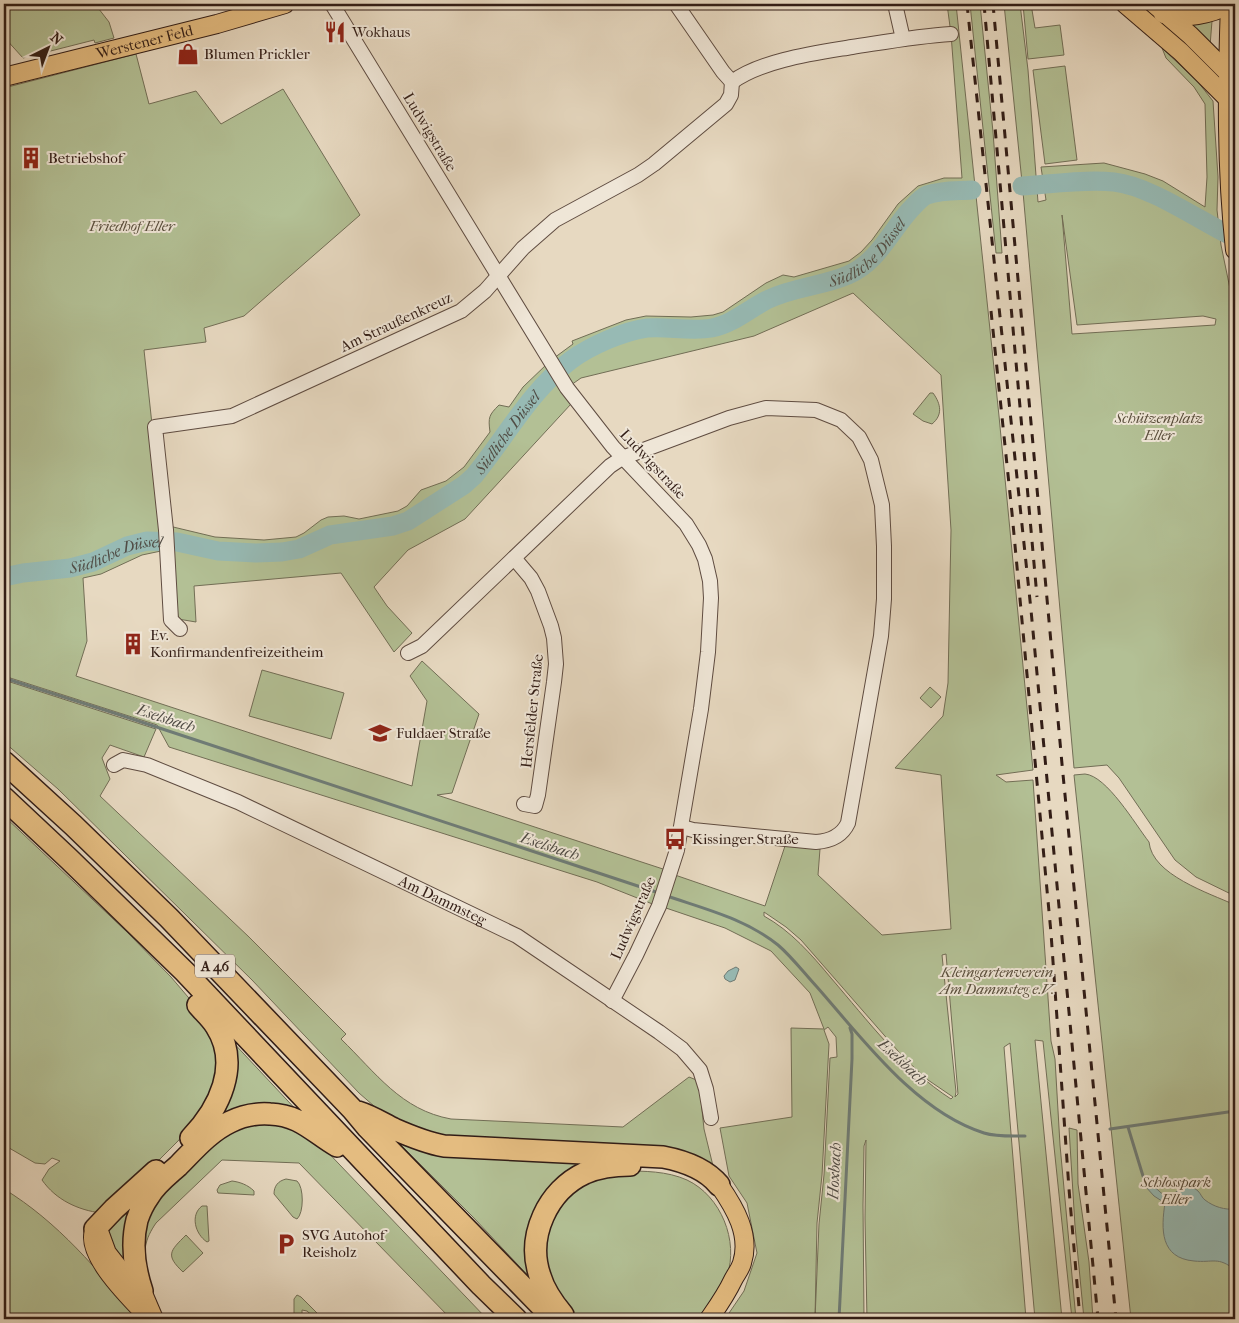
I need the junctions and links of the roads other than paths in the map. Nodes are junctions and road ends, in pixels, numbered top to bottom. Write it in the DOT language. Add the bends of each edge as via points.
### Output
graph roads {
  1 [pos="285,4"];
  2 [pos="332,4"];
  3 [pos="676,4"];
  4 [pos="895,4"];
  5 [pos="1125,4"];
  6 [pos="1136,4"];
  7 [pos="1154,4"];
  8 [pos="1230,4"];
  9 [pos="1168,15"];
  10 [pos="951,34"];
  11 [pos="903,39"];
  12 [pos="1232,76"];
  13 [pos="4,77"];
  14 [pos="732,82"];
  15 [pos="1231,102"];
  16 [pos="1235,250"];
  17 [pos="498,275"];
  18 [pos="622,458"];
  19 [pos="514,558"];
  20 [pos="180,629"];
  21 [pos="408,653"];
  22 [pos="4,762"];
  23 [pos="114,765"];
  24 [pos="4,798"];
  25 [pos="524,804"];
  26 [pos="682,827"];
  27 [pos="185,972"];
  28 [pos="612,1001"];
  29 [pos="353,1110"];
  30 [pos="711,1118"];
  31 [pos="366,1162"];
  32 [pos="719,1193"];
  33 [pos="95,1229"];
  34 [pos="142,1291"];
  35 [pos="152,1319"];
  36 [pos="516,1319"];
  37 [pos="554,1319"];
  38 [pos="566,1319"];
  39 [pos="709,1319"];
  1 -- 13 [label="main road, Werstener Feld"];
  2 -- 17 [label="street, Ludwigstraße"];
  3 -- 14 [label="street"];
  4 -- 11 [label="street"];
  5 -- 15 [label="main road" via="1181,52"];
  6 -- 9 [label="main road"];
  7 -- 9 [label="main road"];
  8 -- 9 [label="main road" via="1201,15"];
  8 -- 12 [label="main road"];
  9 -- 12 [label="main road"];
  10 -- 11 [label="street"];
  11 -- 14 [label="street" via="795,57 742,74"];
  12 -- 15 [label="main road"];
  14 -- 17 [label="street, Am Straußenkreuz" via="730,100 713,115 646,169 555,220"];
  15 -- 16 [label="main road" via="1228,169"];
  17 -- 18 [label="street, Ludwigstraße" via="564,383"];
  17 -- 20 [label="street, Am Straußenkreuz" via="461,311 232,416 154,427 166,530 171,620"];
  18 -- 19 [label="street"];
  18 -- 26 [label="street, Ludwigstraße" via="686,524 705,560 710,581 708,652"];
  18 -- 26 [label="street" via="729,418 766,408 816,410 841,420 859,437 871,460 882,504 884,599 881,636 846,828 833,839 816,842"];
  19 -- 21 [label="street" via="422,646"];
  19 -- 25 [label="street, Hersfelder Straße" via="531,578 545,608 553,632 556,664 538,795 535,806"];
  22 -- 29 [label="highway, A 46" via="169,918"];
  23 -- 28 [label="street, Am Dammsteg" via="123,760 148,765 264,815 517,936"];
  24 -- 27 [label="highway, A 46"];
  26 -- 28 [label="street, Ludwigstraße" via="660,906"];
  27 -- 31 [label="highway, A 46"];
  27 -- 33 [label="highway" via="187,993 216,1025 224,1044 226,1071 222,1091 200,1129"];
  28 -- 30 [label="street, Am Dammsteg" via="692,1059 700,1070"];
  29 -- 32 [label="highway" via="371,1115 394,1129 444,1146 663,1157 709,1174"];
  29 -- 37 [label="highway, A 46"];
  31 -- 34 [label="highway" via="326,1140 298,1119 271,1114 250,1115 231,1121 208,1137 162,1181 143,1206 133,1248"];
  31 -- 36 [label="highway, A 46"];
  32 -- 38 [label="highway" via="679,1172 657,1166 621,1165 585,1173 571,1182 546,1209 539,1225 536,1246 540,1276 553,1303"];
  32 -- 39 [label="main road" via="733,1232 733,1279 728,1293"];
  33 -- 34 [label="main road" via="107,1254"];
  33 -- 35 [label="main road" via="92,1237 97,1255"];
  34 -- 35 [label="main road"];
}
